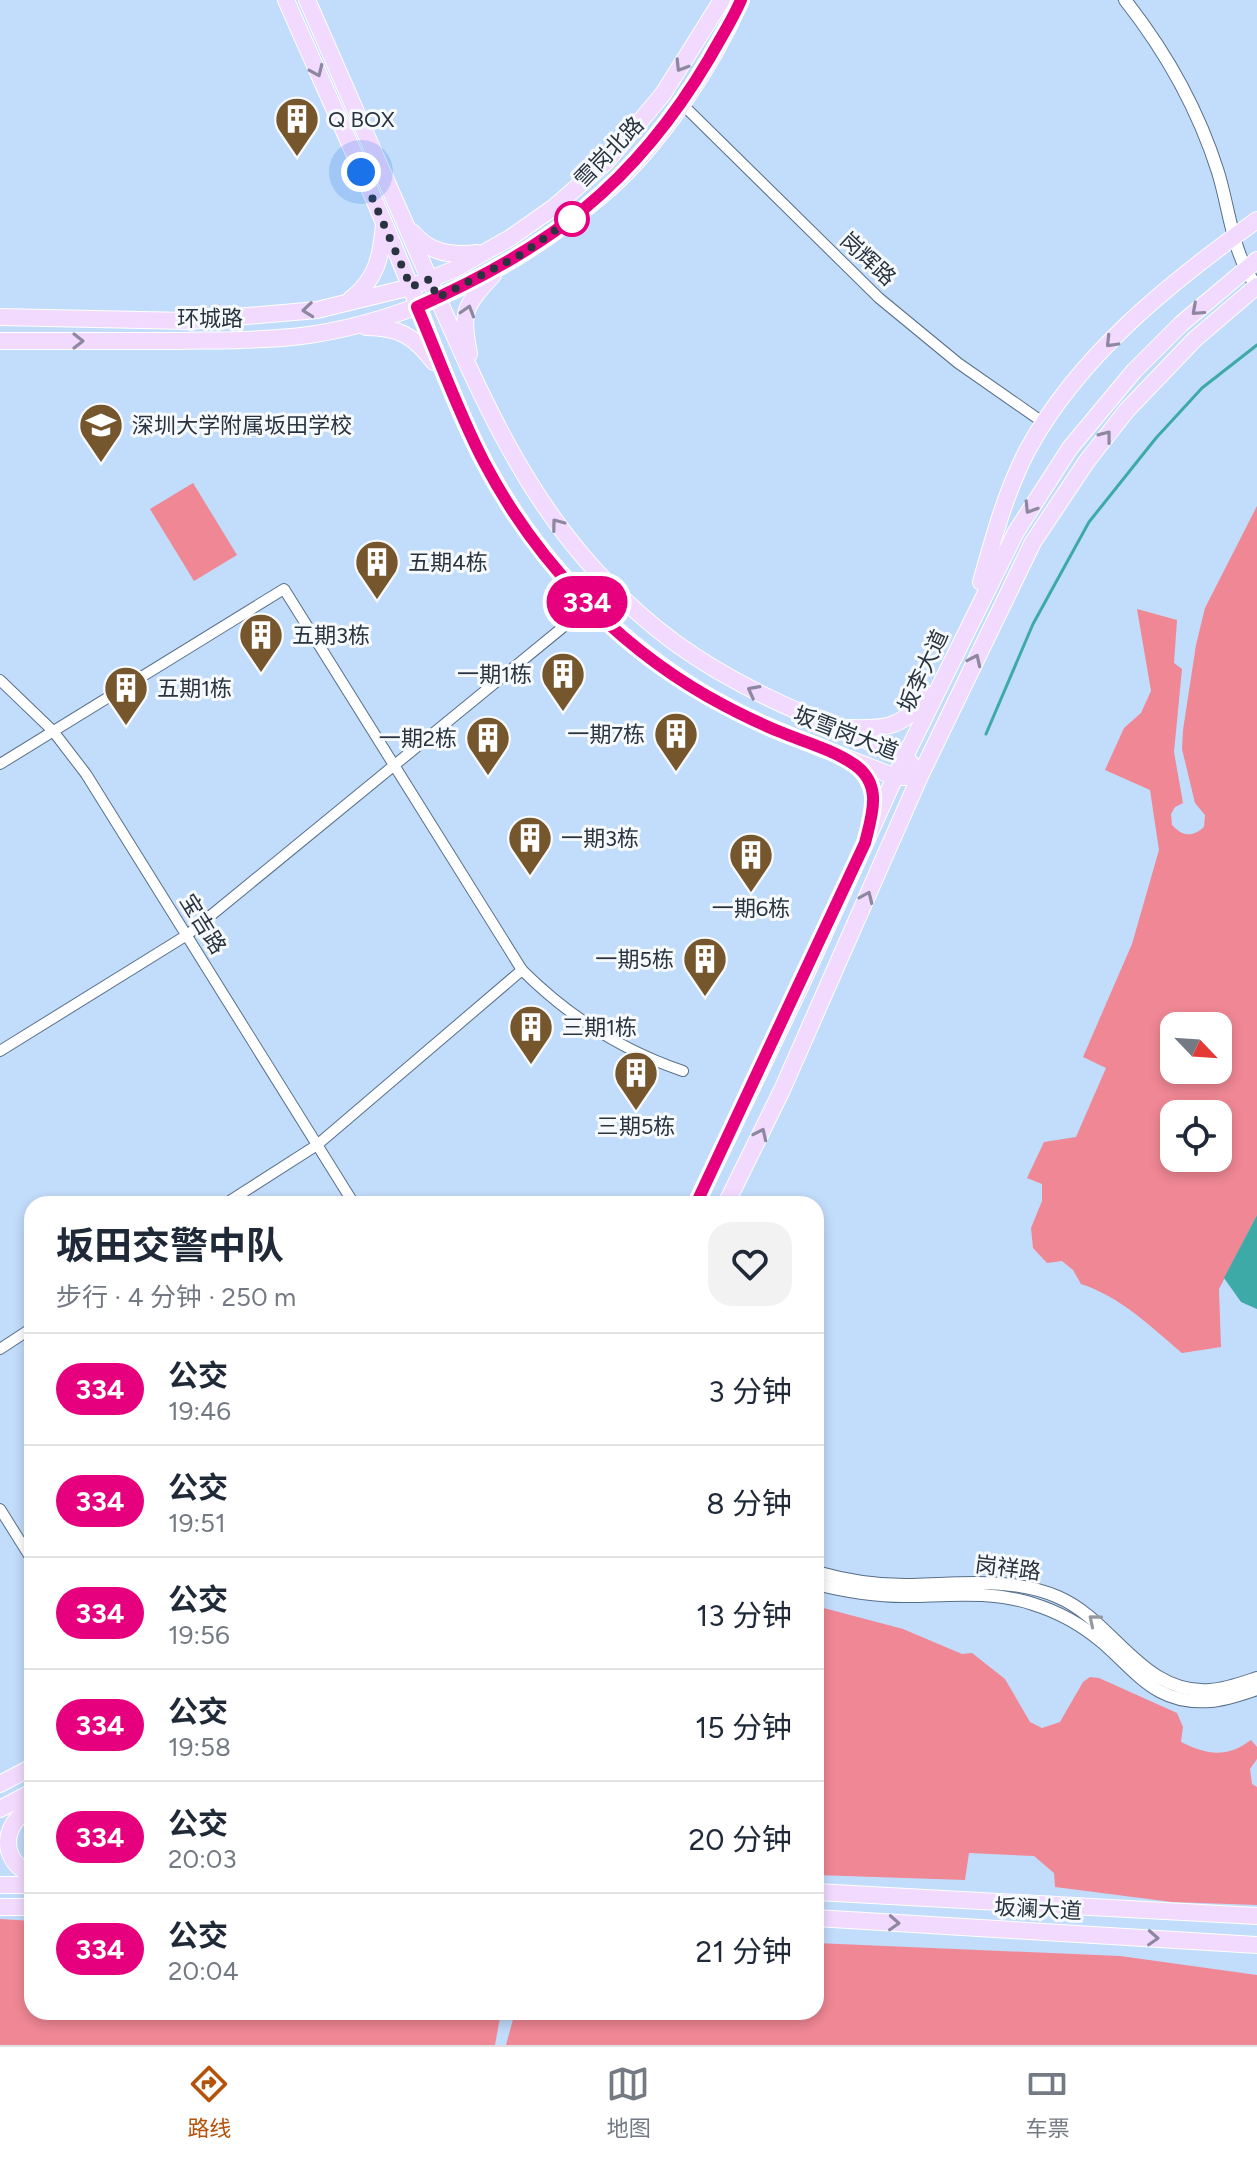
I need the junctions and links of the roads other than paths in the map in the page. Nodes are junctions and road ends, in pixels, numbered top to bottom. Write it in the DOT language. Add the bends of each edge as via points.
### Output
graph roads {
  1 [pos="286,0"];
  2 [pos="307,0"];
  3 [pos="722,0"];
  4 [pos="741,0"];
  5 [pos="1125,0"];
  6 [pos="682,104"];
  7 [pos="1257,220"];
  8 [pos="384,223"];
  9 [pos="406,226"];
  10 [pos="1234,237"];
  11 [pos="482,253"];
  12 [pos="504,264"];
  13 [pos="1251,265"];
  14 [pos="430,279"];
  15 [pos="1257,286"];
  16 [pos="411,287"];
  17 [pos="437,298"];
  18 [pos="348,302"];
  19 [pos="417,307"];
  20 [pos="0,317"];
  21 [pos="348,327"];
  22 [pos="0,341"];
  23 [pos="472,371"];
  24 [pos="450,383"];
  25 [pos="1044,423"];
  26 [pos="590,605"];
  27 [pos="969,626"];
  28 [pos="945,675"];
  29 [pos="0,680"];
  30 [pos="837,728"];
  31 [pos="53,731"];
  32 [pos="827,749"];
  33 [pos="906,757"];
  34 [pos="0,764"];
  35 [pos="394,766"];
  36 [pos="920,776"];
  37 [pos="895,777"];
  38 [pos="865,843"];
  39 [pos="187,935"];
  40 [pos="522,970"];
  41 [pos="0,1051"];
  42 [pos="683,1071"];
  43 [pos="317,1145"];
  44 [pos="237,1196"];
  45 [pos="349,1196"];
  46 [pos="700,1196"];
  47 [pos="730,1196"];
  48 [pos="24,1333"];
  49 [pos="0,1349"];
  50 [pos="0,1509"];
  51 [pos="24,1547"];
  52 [pos="824,1574"];
  53 [pos="824,1585"];
  54 [pos="1257,1678"];
  55 [pos="1257,1689"];
  56 [pos="24,1771"];
  57 [pos="0,1784"];
  58 [pos="24,1796"];
  59 [pos="0,1809"];
  60 [pos="24,1811"];
  61 [pos="24,1872"];
  62 [pos="0,1885"];
  63 [pos="24,1885"];
  64 [pos="824,1892"];
  65 [pos="0,1907"];
  66 [pos="24,1907"];
  67 [pos="1257,1916"];
  68 [pos="824,1918"];
  69 [pos="1257,1945"];
  1 -- 8 [label="main road, 坂雪岗大道, one-way"];
  2 -- 9 [label="main road, 坂雪岗大道"];
  3 -- 11 [label="main road, 雪岗北路, one-way" via="663,94 626,141 553,208"];
  4 -- 6 [label="main road, 雪岗北路"];
  5 -- 10 [label="street" via="1161,49 1193,108 1218,171"];
  6 -- 12 [label="main road, 雪岗北路" via="602,195"];
  6 -- 25 [label="street, 岗辉路" via="879,298 958,363"];
  7 -- 10 [label="main road"];
  8 -- 16 [label="main road, 坂雪岗大道"];
  8 -- 18 [label="main road" via="376,272"];
  9 -- 11 [label="main road" via="443,254"];
  9 -- 14 [label="main road, 坂雪岗大道"];
  10 -- 13 [label="street"];
  10 -- 25 [label="main road, one-way" via="1117,336"];
  11 -- 14 [label="main road, 雪岗北路"];
  12 -- 17 [label="main road, 雪岗北路"];
  23 -- 12 [label="main road, one-way" via="467,306"];
  13 -- 15 [label="street"];
  13 -- 27 [label="main road, 坂李大道, one-way" via="1157,347 1091,422 1016,532"];
  14 -- 16 [label="main road, 雪岗北路"];
  14 -- 17 [label="main road, 坂雪岗大道"];
  36 -- 15 [label="main road, 坂李大道, one-way" via="1018,571 1068,487 1149,385"];
  16 -- 18 [label="main road, 环城路"];
  16 -- 19 [label="main road, 坂雪岗大道"];
  17 -- 19 [label="main road, 雪岗北路"];
  17 -- 23 [label="main road, 坂雪岗大道"];
  18 -- 20 [label="main road, 环城路, one-way" via="317,310 189,321"];
  19 -- 21 [label="main road, 环城路"];
  19 -- 24 [label="main road, 坂雪岗大道"];
  22 -- 21 [label="main road, 环城路, one-way" via="257,340"];
  21 -- 24 [label="main road" via="379,327 412,337"];
  30 -- 23 [label="main road, 坂雪岗大道, one-way" via="775,703 717,671 612,588 530,487"];
  24 -- 26 [label="main road, 坂雪岗大道" via="472,438 515,515"];
  25 -- 27 [label="main road" via="1001,511"];
  26 -- 32 [label="main road, 坂雪岗大道" via="641,651 706,695"];
  26 -- 35 [label="street"];
  27 -- 28 [label="main road, 坂李大道"];
  28 -- 30 [label="main road" via="903,721 880,728"];
  28 -- 33 [label="main road, 坂李大道"];
  29 -- 31 [label="street, 宝吉路"];
  30 -- 33 [label="main road, 坂雪岗大道"];
  31 -- 34 [label="street"];
  31 -- 35 [label="street" via="284,589"];
  31 -- 39 [label="street, 宝吉路"];
  32 -- 37 [label="main road, 坂雪岗大道"];
  32 -- 38 [label="main road" via="858,767 870,783 874,804"];
  33 -- 36 [label="main road, 坂雪岗大道"];
  33 -- 37 [label="main road, 坂李大道"];
  35 -- 39 [label="street"];
  35 -- 40 [label="street"];
  36 -- 37 [label="main road, 坂雪岗大道"];
  47 -- 36 [label="main road, 坂李大道, one-way"];
  37 -- 38 [label="main road, 坂李大道"];
  38 -- 46 [label="main road, 坂李大道"];
  39 -- 41 [label="street"];
  39 -- 43 [label="street, 宝吉路"];
  40 -- 42 [label="street" via="605,1037"];
  40 -- 43 [label="street"];
  43 -- 44 [label="street"];
  43 -- 45 [label="street, 宝吉路"];
  48 -- 49 [label="street"];
  50 -- 51 [label="street"];
  54 -- 52 [label="street, 岗祥路, one-way" via="1207,1690 1167,1683 1142,1667 1081,1609 1032,1588 888,1585"];
  53 -- 55 [label="street, 岗祥路" via="888,1596 991,1595 1022,1600 1079,1625 1143,1682 1163,1693 1208,1701"];
  56 -- 57 [label="main road"];
  58 -- 59 [label="main road"];
  60 -- 61 [label="main road" via="11,1823 1,1846 6,1861"];
  62 -- 63 [label="main road"];
  64 -- 67 [label="main road, 坂澜大道"];
  65 -- 66 [label="main road"];
  68 -- 69 [label="main road, 坂澜大道, one-way"];
}
